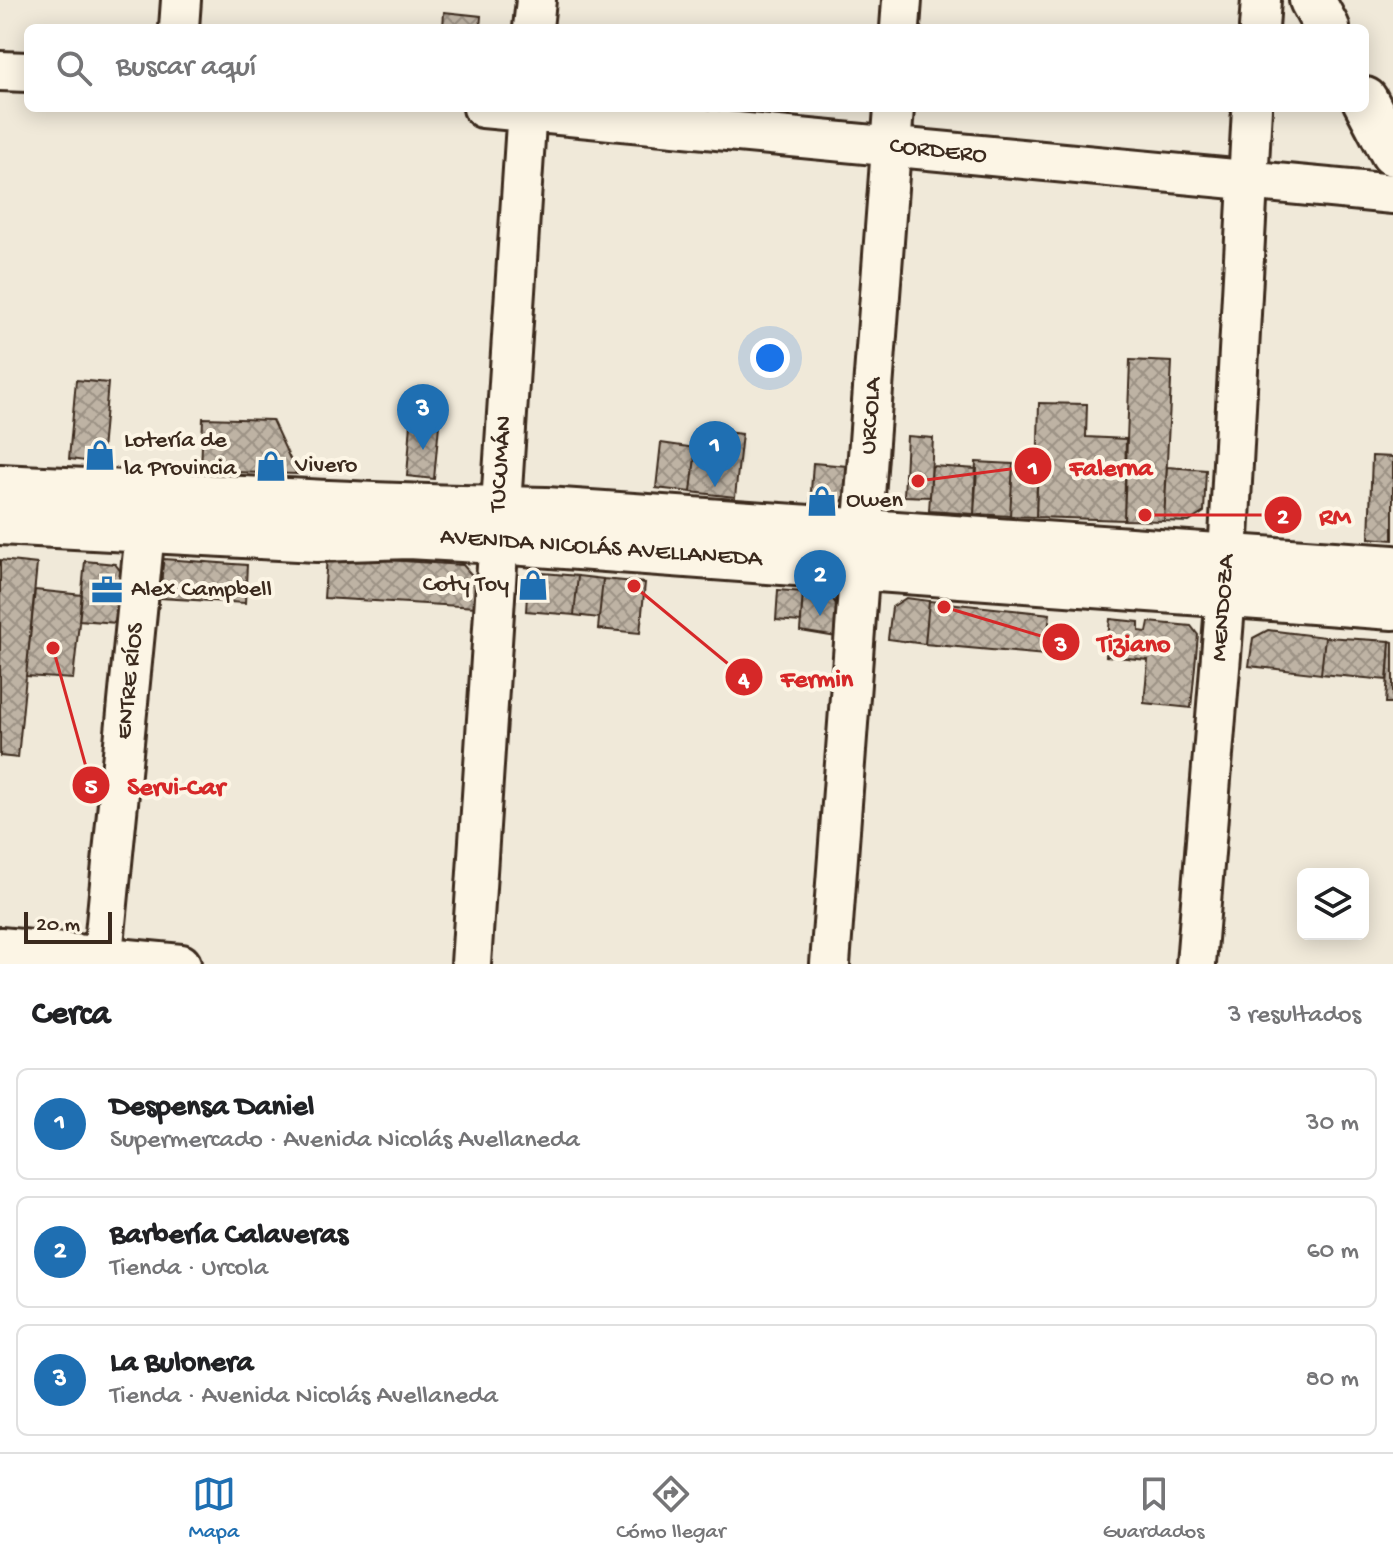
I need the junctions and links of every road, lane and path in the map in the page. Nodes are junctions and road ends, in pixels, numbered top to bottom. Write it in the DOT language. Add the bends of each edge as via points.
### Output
graph roads {
  1 [pos="181,0"];
  2 [pos="536,0"];
  3 [pos="902,0"];
  4 [pos="1261,0"];
  5 [pos="1312,0"];
  6 [pos="179,24"];
  7 [pos="533,24"];
  8 [pos="900,24"];
  9 [pos="1259,24"];
  10 [pos="1325,24"];
  11 [pos="0,71"];
  12 [pos="24,72"];
  13 [pos="1369,108"];
  14 [pos="527,112"];
  15 [pos="547,112"];
  16 [pos="894,112"];
  17 [pos="1252,112"];
  18 [pos="891,147"];
  19 [pos="1393,153"];
  20 [pos="1245,182"];
  21 [pos="1393,194"];
  22 [pos="0,487"];
  23 [pos="148,510"];
  24 [pos="0,522"];
  25 [pos="497,525"];
  26 [pos="862,549"];
  27 [pos="1393,568"];
  28 [pos="1227,575"];
  29 [pos="1393,607"];
  30 [pos="0,947"];
  31 [pos="102,961"];
  32 [pos="181,964"];
  33 [pos="471,964"];
  34 [pos="830,964"];
  35 [pos="1196,964"];
  1 -- 6 [label="street"];
  2 -- 7 [label="street"];
  3 -- 8 [label="street"];
  4 -- 9 [label="street"];
  5 -- 10 [label="main road"];
  11 -- 12 [label="street"];
  13 -- 19 [label="main road"];
  14 -- 25 [label="street, TUCUMÁN"];
  15 -- 18 [label="street, CORDERO"];
  16 -- 18 [label="street, URCOLA"];
  17 -- 20 [label="street, MENDOZA"];
  18 -- 20 [label="street, CORDERO"];
  18 -- 26 [label="street, URCOLA"];
  20 -- 21 [label="street, CORDERO"];
  20 -- 28 [label="street, MENDOZA"];
  22 -- 23 [label="main road, AVENIDA NICOLÁS AVELLANEDA"];
  23 -- 24 [label="main road, AVENIDA NICOLÁS AVELLANEDA"];
  23 -- 25 [label="main road, AVENIDA NICOLÁS AVELLANEDA" via="423,504"];
  23 -- 31 [label="street, ENTRE RÍOS"];
  25 -- 26 [label="main road, AVENIDA NICOLÁS AVELLANEDA"];
  25 -- 33 [label="street, TUCUMÁN"];
  26 -- 28 [label="main road, AVENIDA NICOLÁS AVELLANEDA"];
  26 -- 34 [label="street, URCOLA"];
  27 -- 28 [label="main road, AVENIDA NICOLÁS AVELLANEDA"];
  28 -- 29 [label="main road, AVENIDA NICOLÁS AVELLANEDA"];
  28 -- 35 [label="street, MENDOZA"];
  30 -- 31 [label="street"];
  31 -- 32 [label="street"];
}
